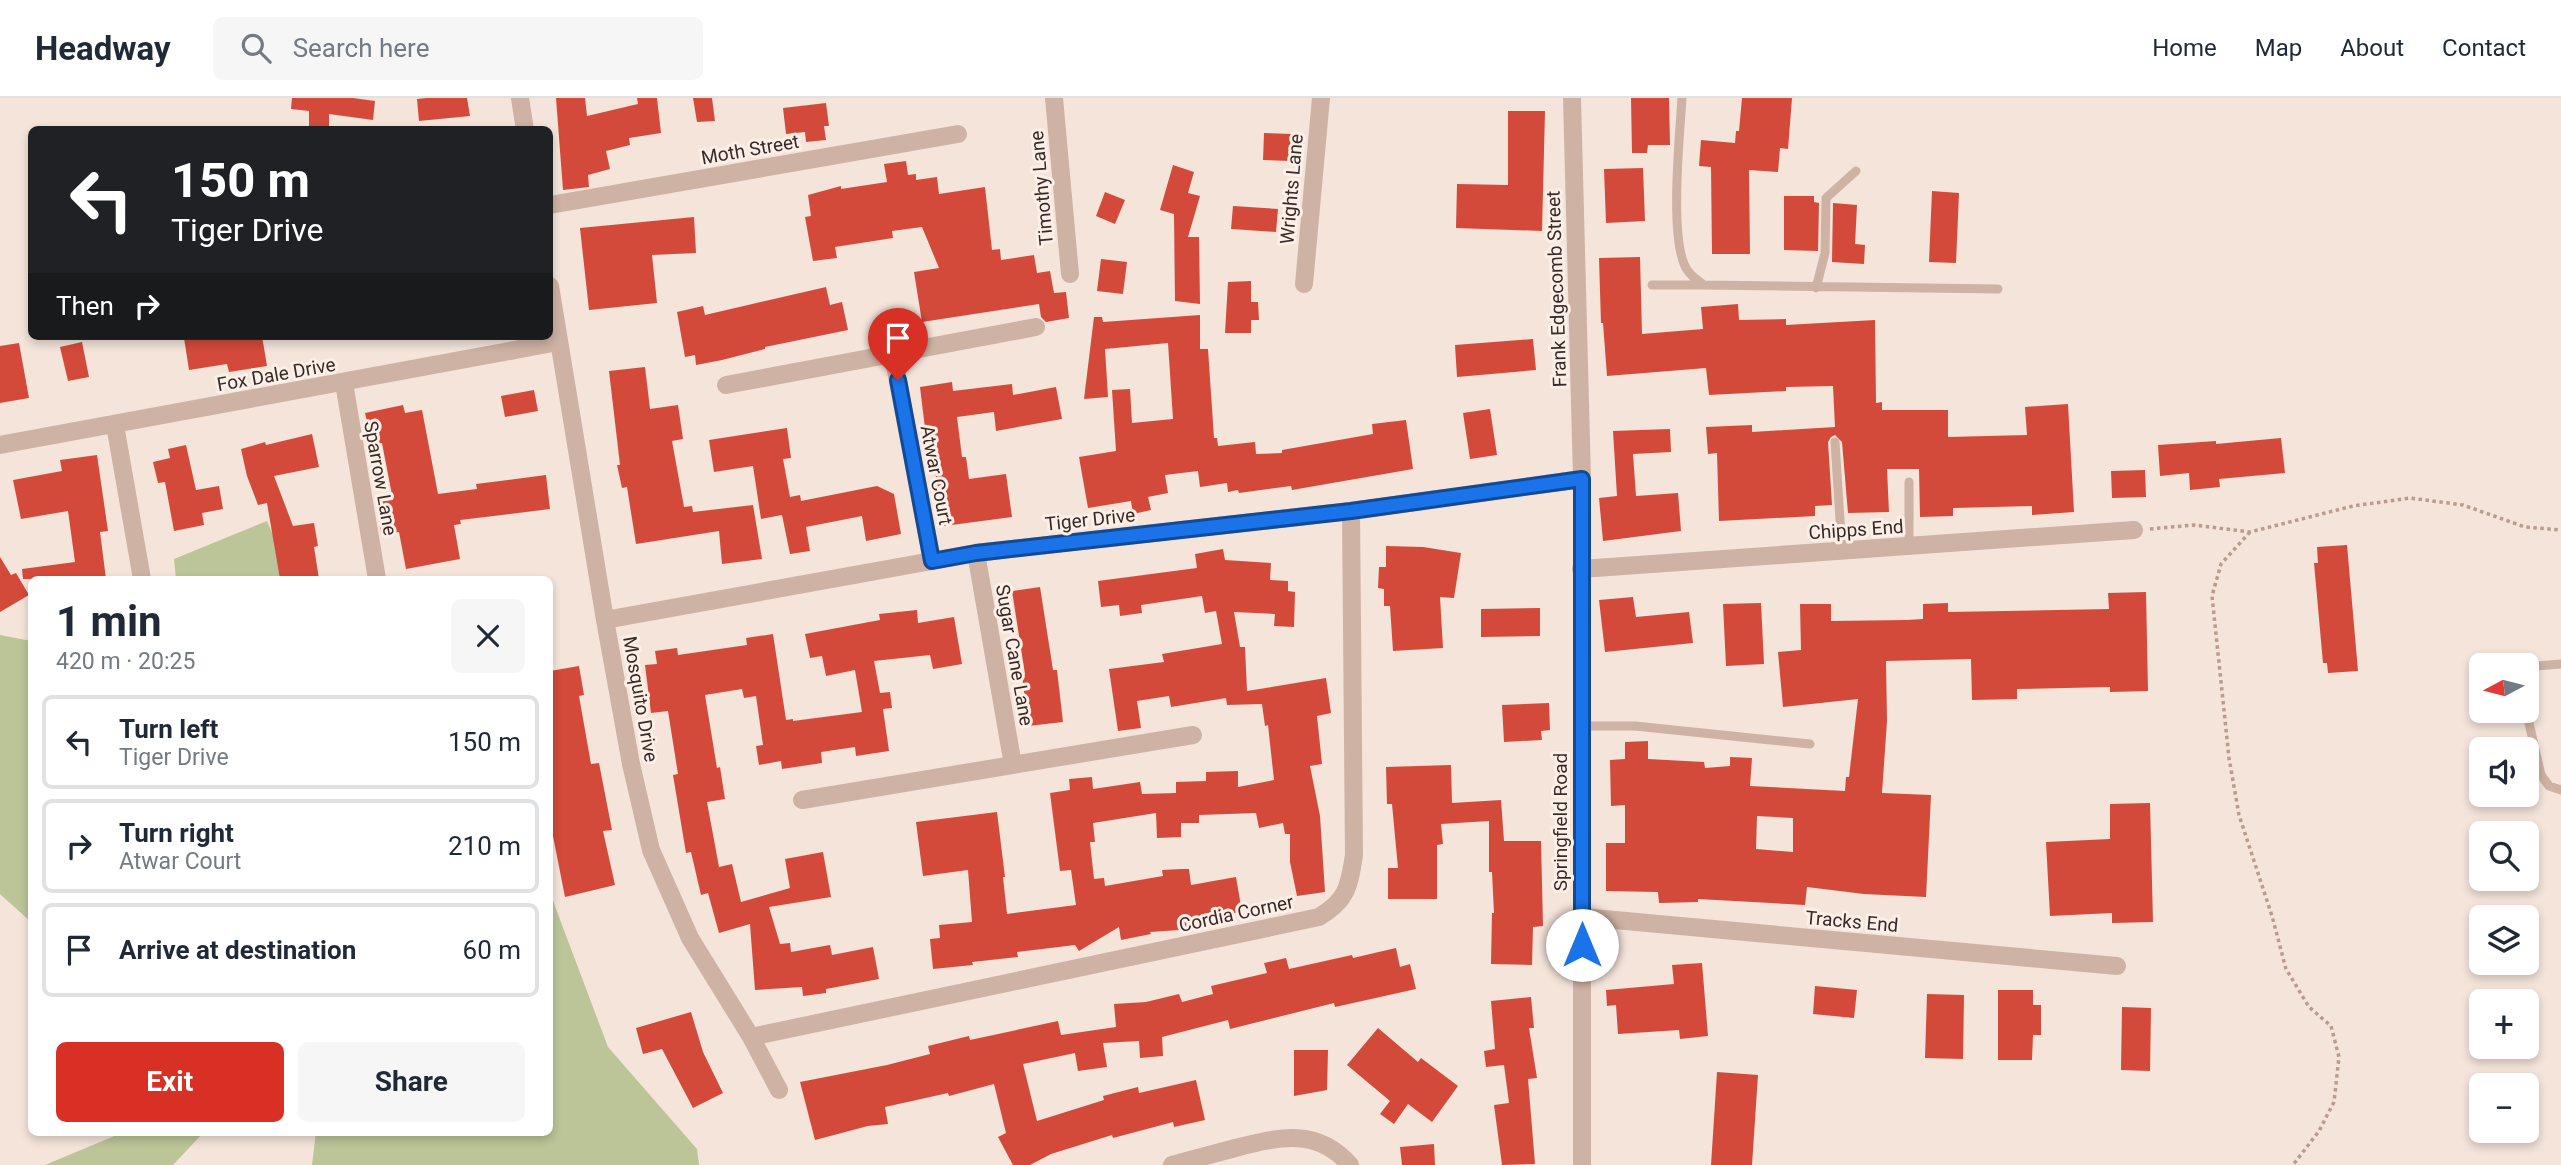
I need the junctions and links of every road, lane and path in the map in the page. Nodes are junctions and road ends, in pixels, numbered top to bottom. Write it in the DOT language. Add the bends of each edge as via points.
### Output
graph roads {
  1 [pos="520,98"];
  2 [pos="1054,98"];
  3 [pos="1321,98"];
  4 [pos="1572,98"];
  5 [pos="1682,98"];
  6 [pos="524,126"];
  7 [pos="958,134"];
  8 [pos="1856,171"];
  9 [pos="553,204"];
  10 [pos="1070,274"];
  11 [pos="1304,284"];
  12 [pos="1653,285"];
  13 [pos="1704,285"];
  14 [pos="1816,288"];
  15 [pos="1997,289"];
  16 [pos="553,307"];
  17 [pos="1036,327"];
  18 [pos="558,342"];
  19 [pos="893,355"];
  20 [pos="344,383"];
  21 [pos="726,385"];
  22 [pos="116,425"];
  23 [pos="1835,442"];
  24 [pos="0,445"];
  25 [pos="1582,479"];
  26 [pos="1909,482"];
  27 [pos="1351,511"];
  28 [pos="2134,530"];
  29 [pos="2561,530"];
  30 [pos="2250,532"];
  31 [pos="1909,546"];
  32 [pos="1842,551"];
  33 [pos="976,553"];
  34 [pos="932,561"];
  35 [pos="1581,569"];
  36 [pos="141,576"];
  37 [pos="376,576"];
  38 [pos="605,620"];
  39 [pos="2561,664"];
  40 [pos="2539,666"];
  41 [pos="2529,723"];
  42 [pos="1581,726"];
  43 [pos="1193,735"];
  44 [pos="1810,744"];
  45 [pos="1013,765"];
  46 [pos="2561,790"];
  47 [pos="802,800"];
  48 [pos="1582,917"];
  49 [pos="2118,965"];
  50 [pos="751,1037"];
  51 [pos="779,1090"];
  52 [pos="1172,1165"];
  53 [pos="1350,1165"];
  54 [pos="1582,1165"];
  55 [pos="2293,1165"];
  1 -- 6 [label="street"];
  2 -- 10 [label="street, Timothy Lane"];
  3 -- 11 [label="street, Wrights Lane"];
  4 -- 25 [label="street, Frank Edgecomb Street"];
  5 -- 13 [label="lane" via="1679,251 1687,271"];
  7 -- 9 [label="street, Moth Street"];
  8 -- 14 [label="lane" via="1826,198 1825,253"];
  12 -- 13 [label="lane"];
  13 -- 14 [label="lane"];
  14 -- 15 [label="lane"];
  16 -- 18 [label="street, Mosquito Drive"];
  17 -- 19 [label="street"];
  18 -- 20 [label="street, Fox Dale Drive"];
  18 -- 38 [label="street, Mosquito Drive"];
  19 -- 21 [label="street"];
  19 -- 34 [label="street, Atwar Court"];
  20 -- 22 [label="street, Fox Dale Drive"];
  20 -- 37 [label="street, Sparrow Lane"];
  22 -- 24 [label="street, Fox Dale Drive"];
  22 -- 36 [label="street"];
  23 -- 32 [label="lane"];
  25 -- 27 [label="street, Tiger Drive"];
  25 -- 35 [label="street, Springfield Road"];
  26 -- 31 [label="lane"];
  27 -- 33 [label="street, Tiger Drive"];
  27 -- 50 [label="street, Cordia Corner" via="1354,855 1349,886 1337,906 1319,917"];
  28 -- 30 [label="path" via="2194,525"];
  28 -- 31 [label="street, Chipps End"];
  29 -- 30 [label="path" via="2525,527 2463,506 2410,498 2353,506"];
  30 -- 55 [label="path" via="2221,564 2212,596 2239,815 2286,969 2309,1007 2332,1026 2339,1057 2334,1102"];
  31 -- 32 [label="street, Chipps End"];
  32 -- 35 [label="street, Chipps End"];
  33 -- 34 [label="street, Tiger Drive"];
  33 -- 45 [label="street, Sugar Cane Lane"];
  34 -- 38 [label="street, Tiger Drive"];
  35 -- 42 [label="street, Springfield Road"];
  38 -- 50 [label="street, Mosquito Drive" via="651,850 690,939"];
  39 -- 40 [label="lane"];
  41 -- 46 [label="lane" via="2541,775 2549,786"];
  42 -- 44 [label="lane" via="1635,726"];
  42 -- 48 [label="street, Springfield Road"];
  43 -- 45 [label="street"];
  45 -- 47 [label="street"];
  48 -- 49 [label="street, Tracks End"];
  48 -- 54 [label="street, Springfield Road"];
  50 -- 51 [label="street, Mosquito Drive"];
  52 -- 53 [label="street" via="1284,1137 1323,1143"];
}
